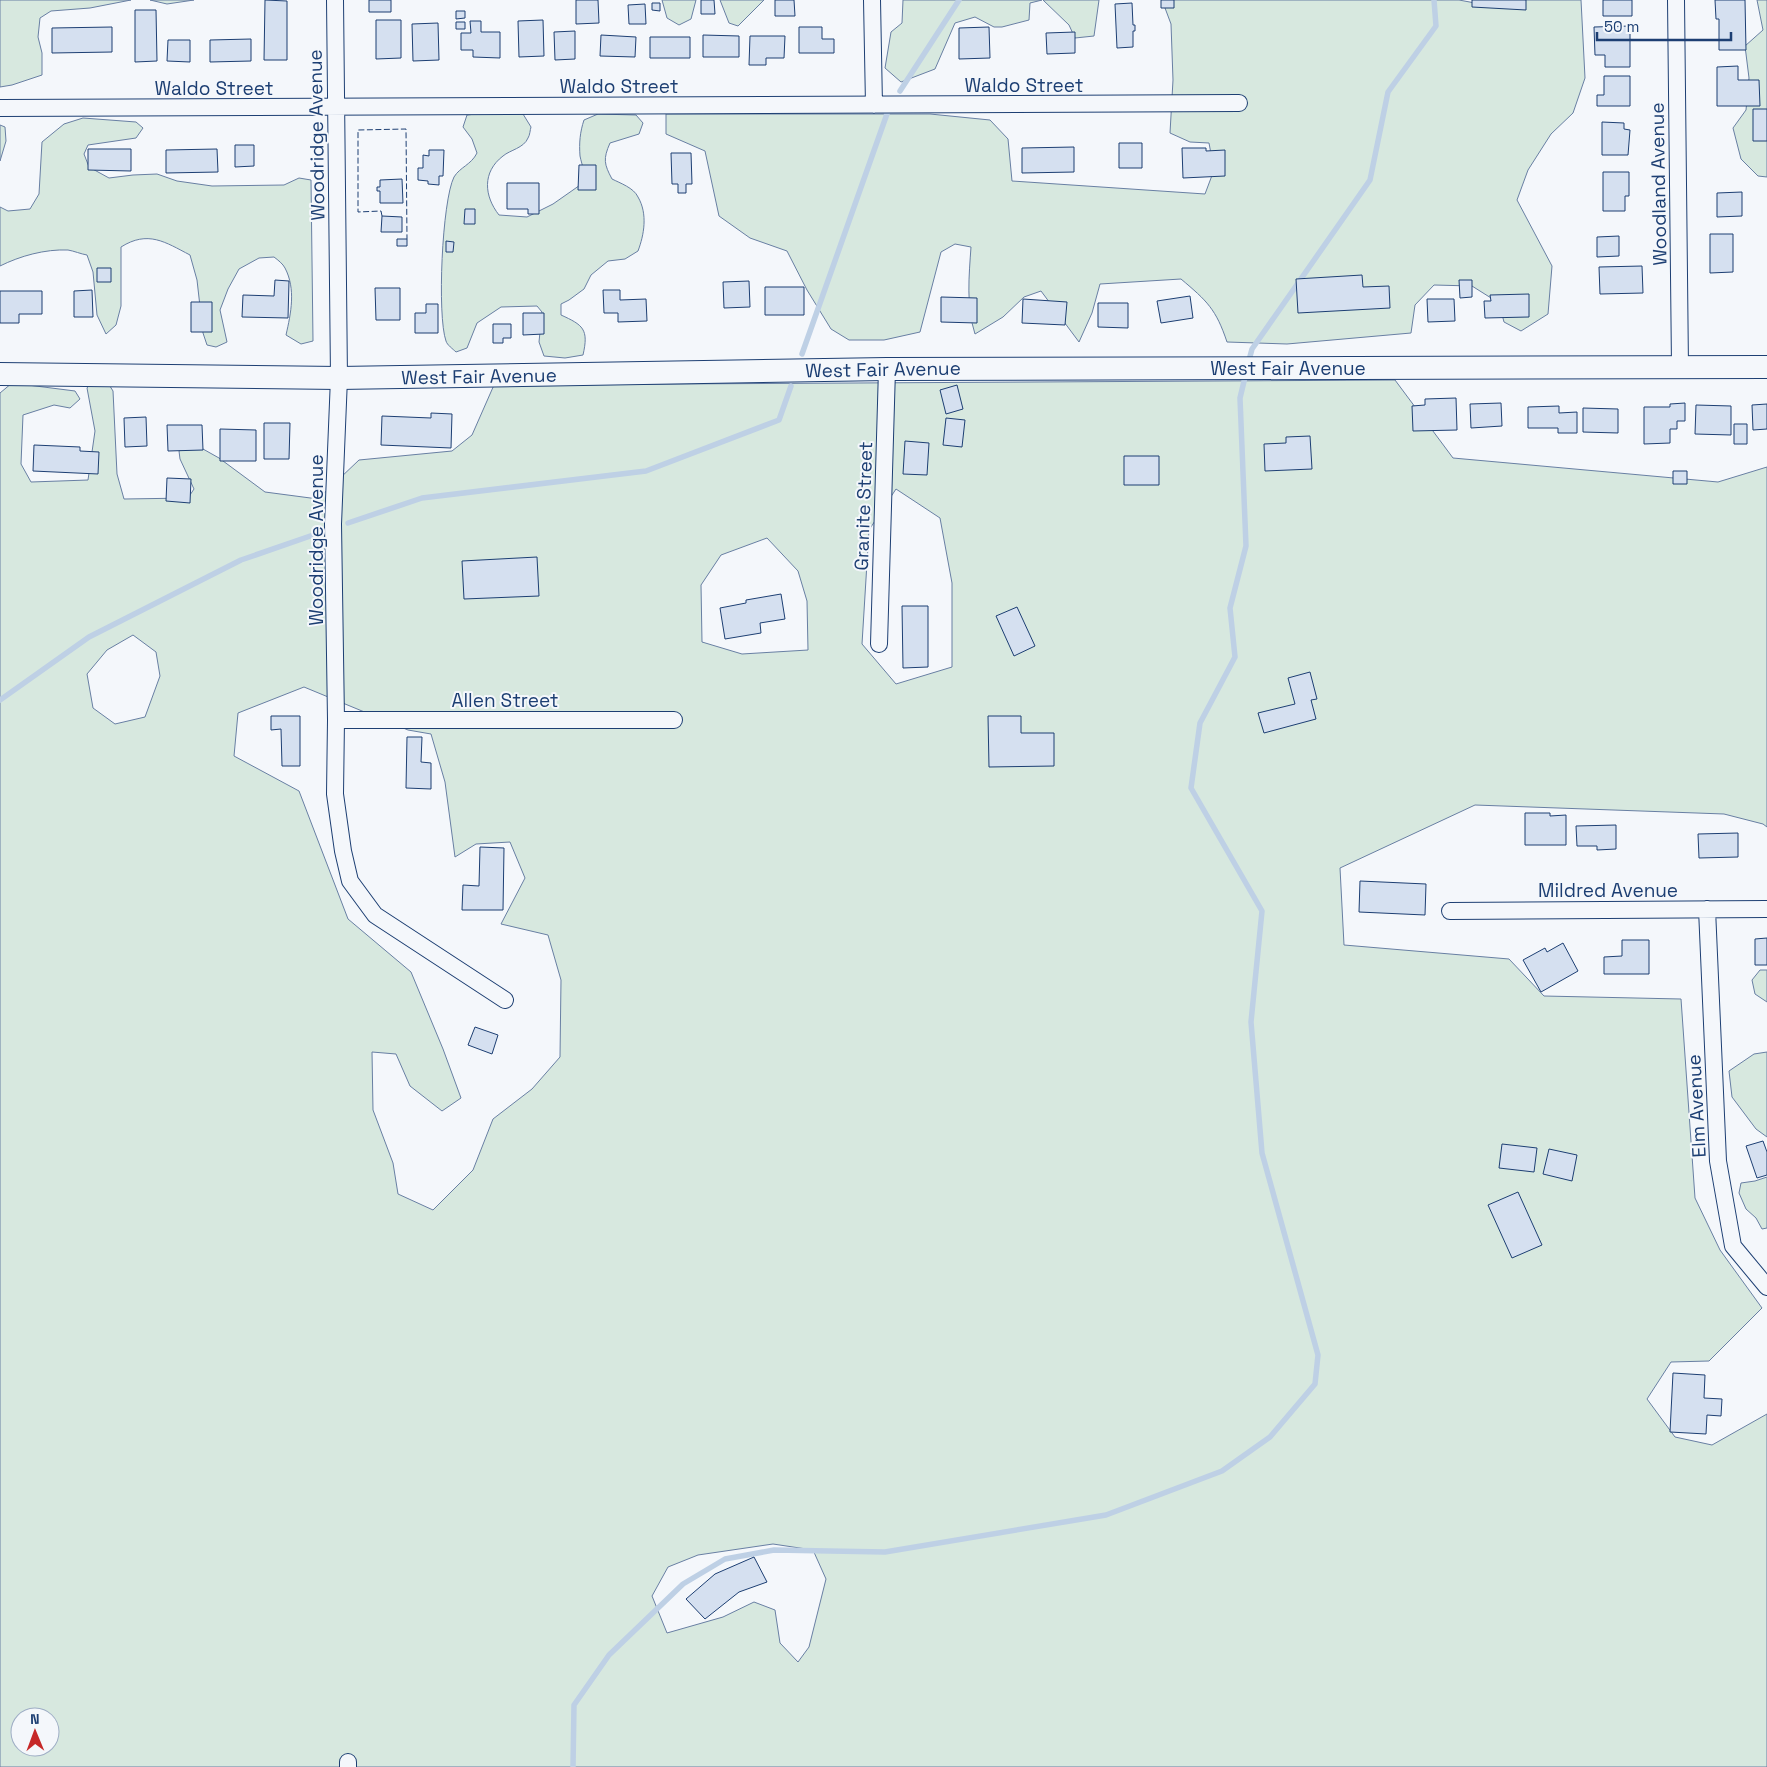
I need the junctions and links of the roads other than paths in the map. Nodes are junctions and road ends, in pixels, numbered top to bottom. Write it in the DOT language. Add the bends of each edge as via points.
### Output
graph roads {
  1 [pos="335,0"];
  2 [pos="872,0"];
  3 [pos="1676,0"];
  4 [pos="1239,103"];
  5 [pos="874,105"];
  6 [pos="336,107"];
  7 [pos="0,108"];
  8 [pos="1680,367"];
  9 [pos="1767,367"];
  10 [pos="887,369"];
  11 [pos="0,374"];
  12 [pos="339,378"];
  13 [pos="879,644"];
  14 [pos="336,720"];
  15 [pos="674,720"];
  16 [pos="1707,909"];
  17 [pos="1767,909"];
  18 [pos="1450,911"];
  19 [pos="505,1000"];
  20 [pos="1767,1287"];
  1 -- 6 [label="street, Woodridge Avenue"];
  2 -- 5 [label="street"];
  3 -- 8 [label="street, Woodland Avenue"];
  4 -- 5 [label="street, Waldo Street"];
  5 -- 6 [label="street, Waldo Street"];
  6 -- 7 [label="street, Waldo Street"];
  6 -- 12 [label="street, Woodridge Avenue"];
  8 -- 9 [label="street, West Fair Avenue"];
  8 -- 10 [label="street, West Fair Avenue"];
  10 -- 12 [label="street, West Fair Avenue"];
  10 -- 13 [label="street, Granite Street"];
  11 -- 12 [label="street, West Fair Avenue"];
  12 -- 14 [label="street, Woodridge Avenue" via="333,524"];
  14 -- 15 [label="street, Allen Street"];
  14 -- 19 [label="street, Woodridge Avenue" via="335,794 350,881 375,915"];
  16 -- 17 [label="street, Mildred Avenue"];
  16 -- 18 [label="street, Mildred Avenue"];
  16 -- 20 [label="street, Elm Avenue" via="1718,1161 1733,1246"];
}
